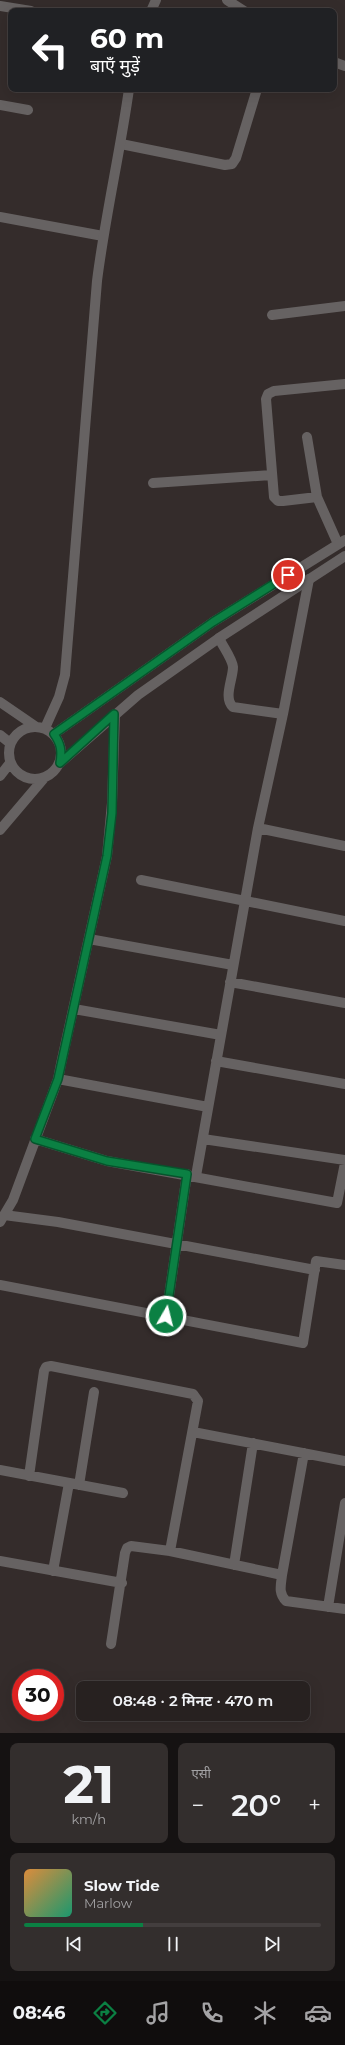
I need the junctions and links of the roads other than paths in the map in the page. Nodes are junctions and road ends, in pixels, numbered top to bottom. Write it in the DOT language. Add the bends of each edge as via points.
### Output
graph roads {
  1 [pos="228,0"];
  2 [pos="0,6"];
  3 [pos="12,8"];
  4 [pos="240,8"];
  5 [pos="129,92"];
  6 [pos="256,92"];
  7 [pos="0,105"];
  8 [pos="28,110"];
  9 [pos="121,144"];
  10 [pos="0,217"];
  11 [pos="103,236"];
  12 [pos="345,306"];
  13 [pos="272,314"];
  14 [pos="345,384"];
  15 [pos="307,437"];
  16 [pos="271,475"];
  17 [pos="153,483"];
  18 [pos="317,497"];
  19 [pos="342,542"];
  20 [pos="345,556"];
  21 [pos="309,579"];
  22 [pos="219,638"];
  23 [pos="0,702"];
  24 [pos="114,714"];
  25 [pos="283,714"];
  26 [pos="35,726"];
  27 [pos="50,731"];
  28 [pos="0,735"];
  29 [pos="10,743"];
  30 [pos="10,763"];
  31 [pos="60,763"];
  32 [pos="0,776"];
  33 [pos="45,778"];
  34 [pos="258,828"];
  35 [pos="0,830"];
  36 [pos="345,846"];
  37 [pos="141,880"];
  38 [pos="244,901"];
  39 [pos="345,921"];
  40 [pos="89,939"];
  41 [pos="233,965"];
  42 [pos="230,982"];
  43 [pos="345,1003"];
  44 [pos="74,1008"];
  45 [pos="221,1035"];
  46 [pos="216,1061"];
  47 [pos="58,1079"];
  48 [pos="345,1084"];
  49 [pos="208,1107"];
  50 [pos="35,1139"];
  51 [pos="203,1139"];
  52 [pos="345,1162"];
  53 [pos="192,1175"];
  54 [pos="2,1219"];
  55 [pos="176,1244"];
  56 [pos="345,1265"];
  57 [pos="315,1270"];
  58 [pos="0,1285"];
  59 [pos="166,1316"];
  60 [pos="94,1392"];
  61 [pos="193,1432"];
  62 [pos="253,1443"];
  63 [pos="304,1453"];
  64 [pos="345,1461"];
  65 [pos="0,1470"];
  66 [pos="29,1476"];
  67 [pos="69,1483"];
  68 [pos="79,1485"];
  69 [pos="123,1493"];
  70 [pos="345,1503"];
  71 [pos="342,1546"];
  72 [pos="170,1551"];
  73 [pos="0,1562"];
  74 [pos="234,1565"];
  75 [pos="53,1571"];
  76 [pos="282,1575"];
  77 [pos="122,1583"];
  78 [pos="328,1607"];
  79 [pos="345,1609"];
  80 [pos="111,1644"];
  1 -- 4 [label="street"];
  2 -- 3 [label="street"];
  5 -- 9 [label="street"];
  6 -- 9 [label="street" via="232,164 225,165"];
  7 -- 8 [label="street"];
  9 -- 11 [label="street"];
  10 -- 11 [label="street"];
  11 -- 27 [label="street" via="97,281 65,675"];
  12 -- 13 [label="street"];
  14 -- 16 [label="street" via="274,391 268,394 266,407"];
  15 -- 18 [label="street"];
  16 -- 17 [label="street"];
  16 -- 18 [label="street" via="274,497 278,500"];
  18 -- 19 [label="street"];
  19 -- 27 [label="street" via="213,622"];
  20 -- 21 [label="street"];
  21 -- 22 [label="street"];
  21 -- 25 [label="street"];
  22 -- 24 [label="street"];
  22 -- 25 [label="street" via="232,662 230,705"];
  23 -- 26 [label="street"];
  24 -- 31 [label="street"];
  24 -- 40 [label="street" via="109,841"];
  25 -- 34 [label="street"];
  26 -- 27 [label="street"];
  26 -- 29 [label="street" via="25,728 16,734"];
  27 -- 31 [label="street" via="61,748"];
  28 -- 29 [label="street"];
  29 -- 30 [label="street"];
  30 -- 32 [label="street"];
  30 -- 33 [label="street" via="16,772 25,778"];
  31 -- 33 [label="street" via="54,772"];
  33 -- 35 [label="street"];
  34 -- 36 [label="street"];
  34 -- 38 [label="street"];
  37 -- 38 [label="street"];
  38 -- 39 [label="street"];
  38 -- 41 [label="street"];
  40 -- 41 [label="street"];
  40 -- 44 [label="street"];
  41 -- 42 [label="street"];
  42 -- 43 [label="street"];
  42 -- 45 [label="street"];
  44 -- 45 [label="street"];
  44 -- 47 [label="street"];
  45 -- 46 [label="street"];
  46 -- 48 [label="street"];
  46 -- 49 [label="street"];
  47 -- 49 [label="street"];
  47 -- 50 [label="street"];
  49 -- 51 [label="street"];
  50 -- 53 [label="street" via="107,1161"];
  50 -- 54 [label="street" via="13,1200"];
  51 -- 52 [label="street"];
  51 -- 53 [label="street"];
  52 -- 53 [label="street" via="337,1202"];
  53 -- 55 [label="street"];
  54 -- 55 [label="street" via="58,1222"];
  55 -- 57 [label="street"];
  55 -- 59 [label="street"];
  56 -- 57 [label="street" via="316,1261"];
  57 -- 59 [label="street" via="303,1342"];
  58 -- 59 [label="street"];
  60 -- 68 [label="street"];
  61 -- 62 [label="street"];
  61 -- 66 [label="street" via="198,1401 193,1394 46,1367"];
  61 -- 72 [label="street"];
  62 -- 63 [label="street"];
  62 -- 74 [label="street"];
  63 -- 64 [label="street"];
  63 -- 76 [label="street"];
  65 -- 66 [label="street"];
  66 -- 67 [label="street"];
  67 -- 68 [label="street"];
  67 -- 75 [label="street"];
  68 -- 69 [label="street"];
  70 -- 71 [label="street"];
  71 -- 78 [label="street"];
  72 -- 74 [label="street"];
  72 -- 77 [label="street" via="136,1546 127,1548"];
  73 -- 75 [label="street"];
  74 -- 76 [label="street"];
  75 -- 77 [label="street"];
  76 -- 78 [label="street" via="281,1597"];
  77 -- 80 [label="street"];
  78 -- 79 [label="street"];
}
